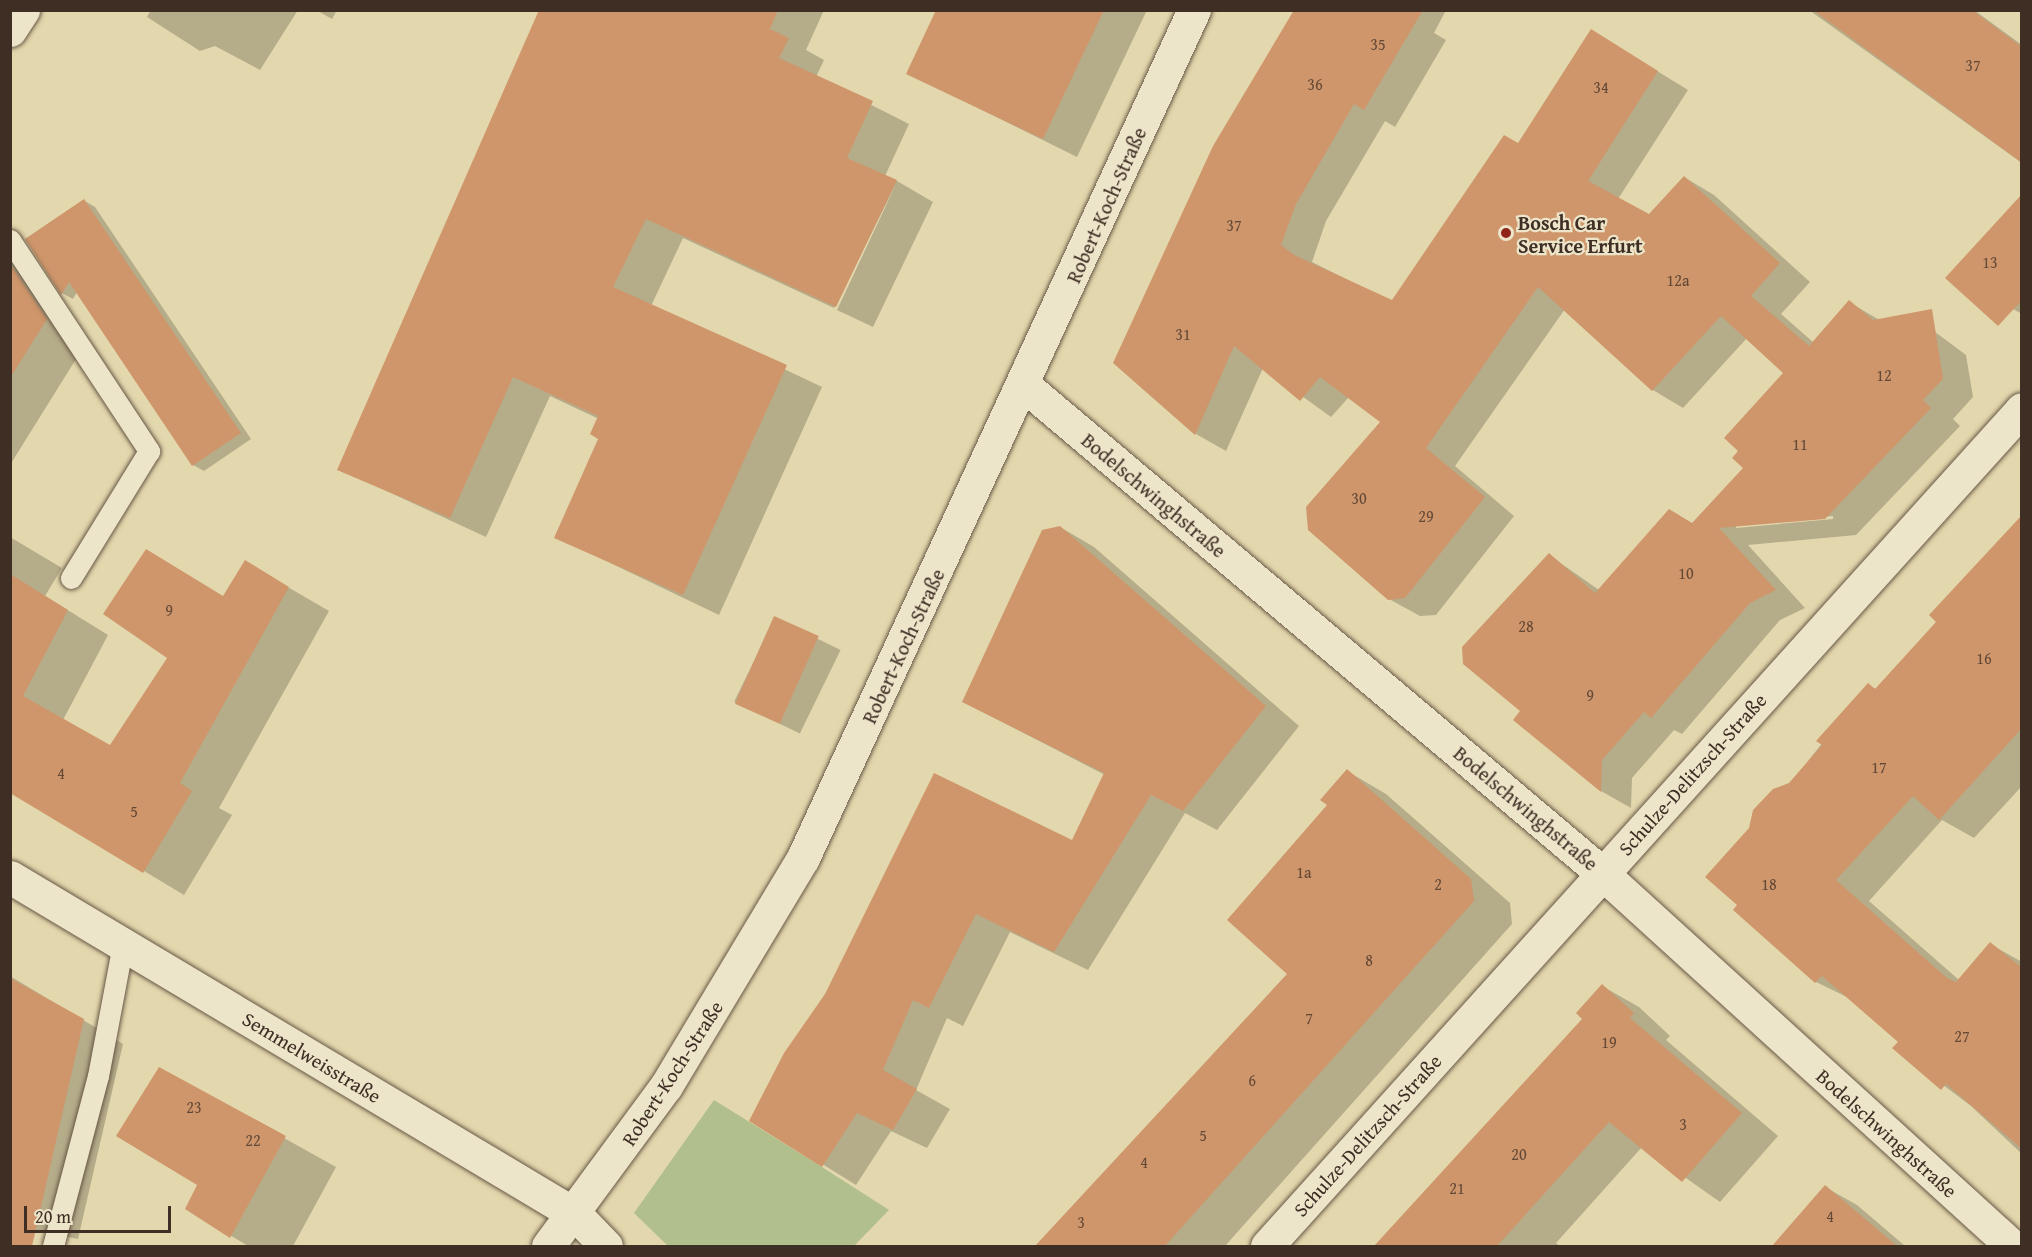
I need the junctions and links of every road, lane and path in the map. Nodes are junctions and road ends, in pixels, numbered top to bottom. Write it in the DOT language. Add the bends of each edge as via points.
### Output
graph roads {
  1 [pos="23,10"];
  2 [pos="1194,10"];
  3 [pos="10,30"];
  4 [pos="10,240"];
  5 [pos="1025,386"];
  6 [pos="2022,409"];
  7 [pos="71,578"];
  8 [pos="1603,874"];
  9 [pos="10,877"];
  10 [pos="123,944"];
  11 [pos="576,1215"];
  12 [pos="52,1246"];
  13 [pos="548,1246"];
  14 [pos="606,1246"];
  15 [pos="1267,1246"];
  16 [pos="2012,1246"];
  1 -- 3 [label="street"];
  2 -- 5 [label="street, Robert-Koch-Straße"];
  4 -- 7 [label="lane" via="149,451"];
  5 -- 8 [label="street, Bodelschwinghstraße"];
  5 -- 11 [label="street, Robert-Koch-Straße" via="803,858 666,1086"];
  6 -- 8 [label="street, Schulze-Delitzsch-Straße"];
  8 -- 15 [label="street, Schulze-Delitzsch-Straße"];
  8 -- 16 [label="street, Bodelschwinghstraße"];
  9 -- 10 [label="street, Semmelweisstraße"];
  10 -- 11 [label="street, Semmelweisstraße"];
  10 -- 12 [label="lane" via="98,1076"];
  11 -- 13 [label="street, Robert-Koch-Straße"];
  11 -- 14 [label="street, Semmelweisstraße"];
}
